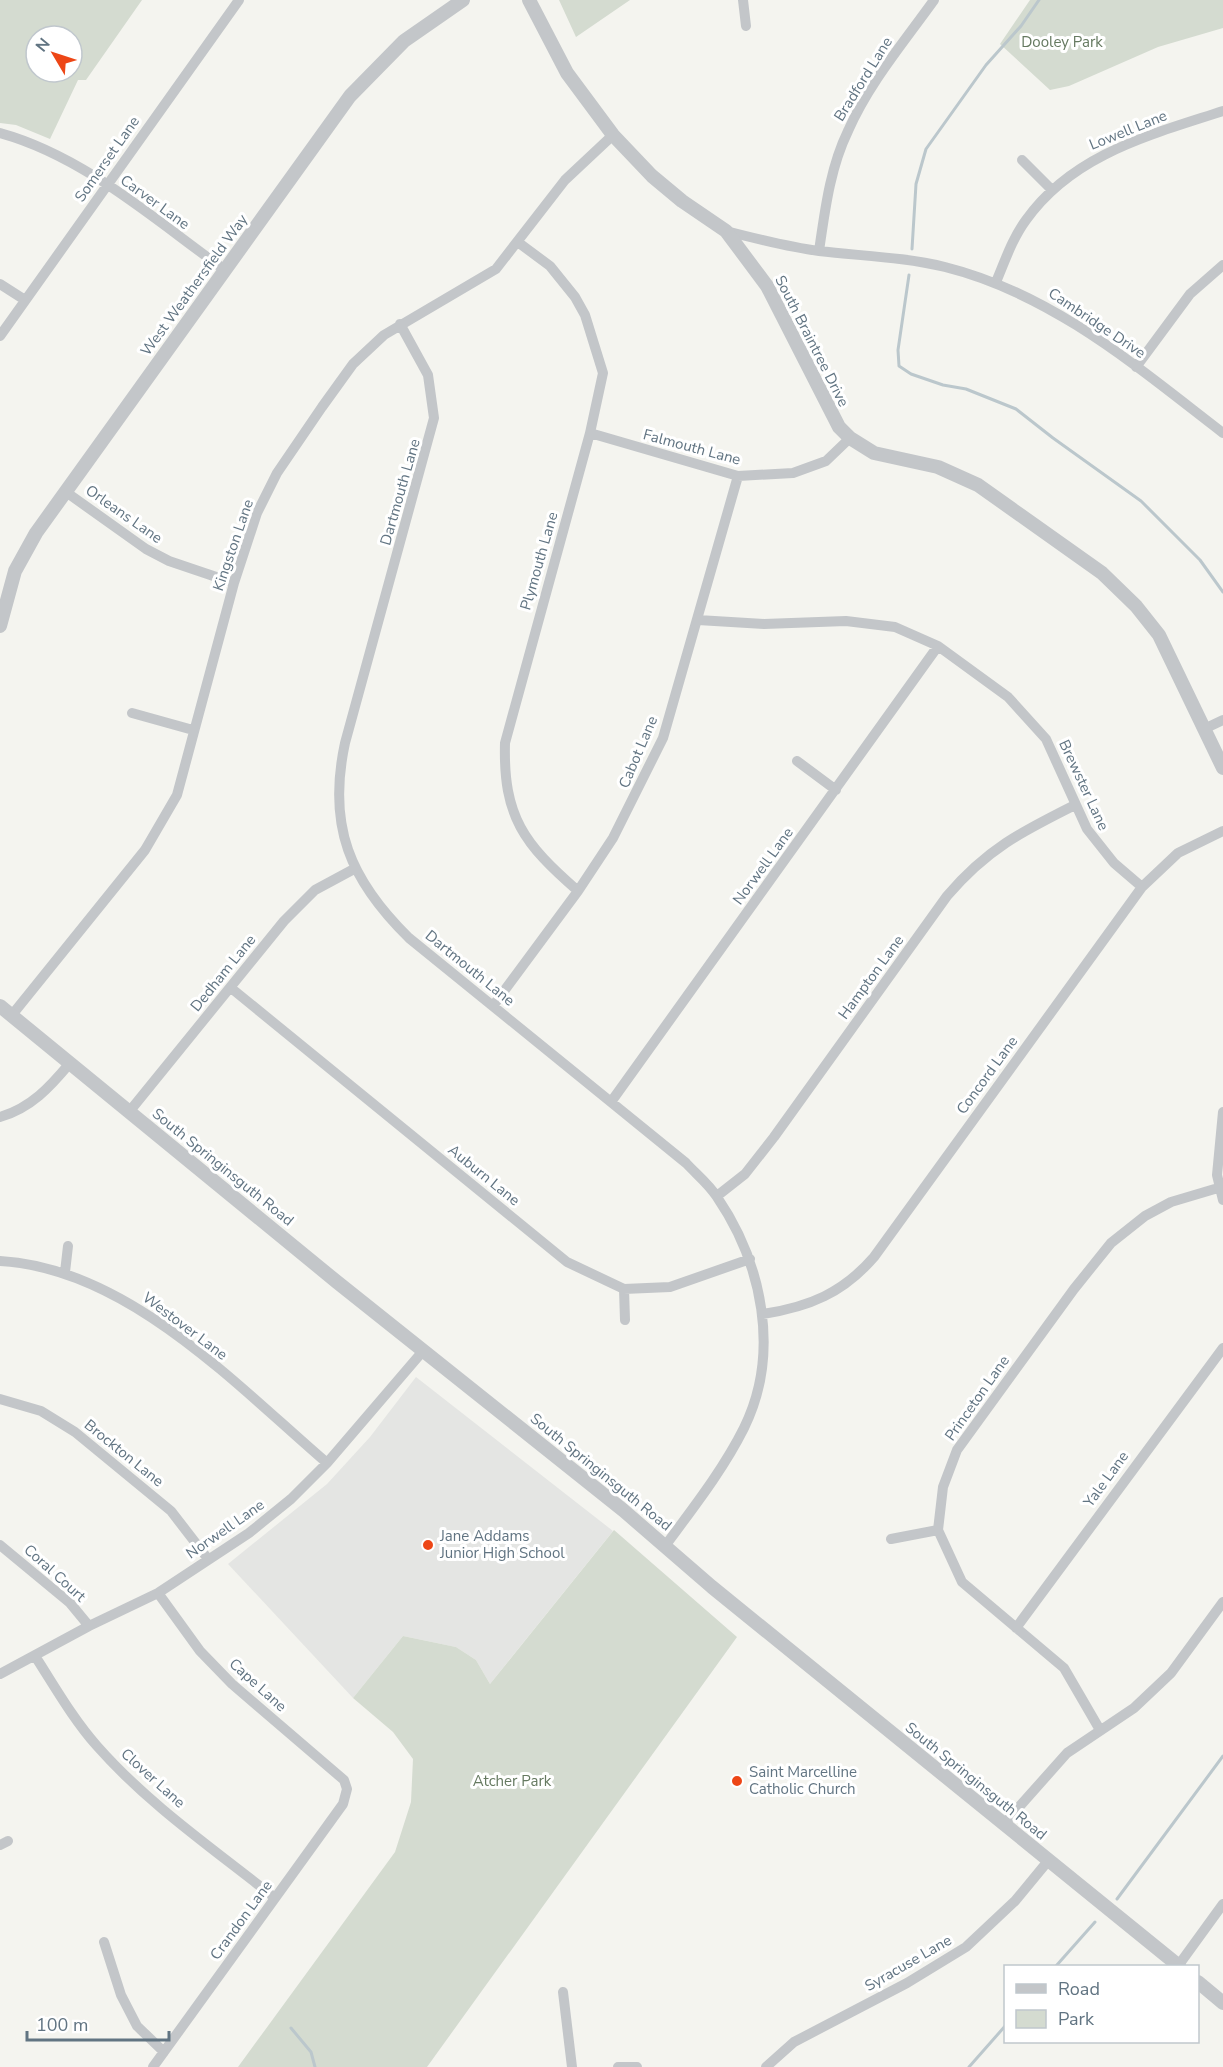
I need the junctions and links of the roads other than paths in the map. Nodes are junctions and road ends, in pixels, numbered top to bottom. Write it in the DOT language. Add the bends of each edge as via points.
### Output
graph roads {
  1 [pos="239,0"];
  2 [pos="463,0"];
  3 [pos="530,0"];
  4 [pos="743,0"];
  5 [pos="934,0"];
  6 [pos="746,26"];
  7 [pos="1223,111"];
  8 [pos="0,133"];
  9 [pos="613,135"];
  10 [pos="1022,160"];
  11 [pos="106,185"];
  12 [pos="1052,190"];
  13 [pos="726,231"];
  14 [pos="519,243"];
  15 [pos="819,251"];
  16 [pos="1223,265"];
  17 [pos="225,270"];
  18 [pos="996,282"];
  19 [pos="0,284"];
  20 [pos="25,300"];
  21 [pos="400,324"];
  22 [pos="0,336"];
  23 [pos="1136,367"];
  24 [pos="590,433"];
  25 [pos="1223,434"];
  26 [pos="850,438"];
  27 [pos="738,476"];
  28 [pos="66,492"];
  29 [pos="234,584"];
  30 [pos="698,620"];
  31 [pos="0,626"];
  32 [pos="938,646"];
  33 [pos="132,713"];
  34 [pos="1223,720"];
  35 [pos="1204,729"];
  36 [pos="193,730"];
  37 [pos="797,761"];
  38 [pos="1223,768"];
  39 [pos="836,790"];
  40 [pos="1075,805"];
  41 [pos="1223,831"];
  42 [pos="354,869"];
  43 [pos="1142,887"];
  44 [pos="578,891"];
  45 [pos="231,988"];
  46 [pos="0,1006"];
  47 [pos="493,1006"];
  48 [pos="12,1015"];
  49 [pos="70,1063"];
  50 [pos="611,1102"];
  51 [pos="129,1112"];
  52 [pos="1223,1112"];
  53 [pos="0,1117"];
  54 [pos="1218,1188"];
  55 [pos="717,1196"];
  56 [pos="1223,1200"];
  57 [pos="68,1246"];
  58 [pos="750,1259"];
  59 [pos="0,1261"];
  60 [pos="65,1272"];
  61 [pos="624,1289"];
  62 [pos="763,1314"];
  63 [pos="625,1320"];
  64 [pos="1223,1348"];
  65 [pos="423,1351"];
  66 [pos="0,1400"];
  67 [pos="327,1463"];
  68 [pos="938,1530"];
  69 [pos="891,1539"];
  70 [pos="0,1545"];
  71 [pos="665,1546"];
  72 [pos="208,1559"];
  73 [pos="158,1593"];
  74 [pos="1223,1602"];
  75 [pos="89,1626"];
  76 [pos="1016,1628"];
  77 [pos="35,1656"];
  78 [pos="0,1674"];
  79 [pos="1100,1730"];
  80 [pos="347,1789"];
  81 [pos="1003,1825"];
  82 [pos="1048,1861"];
  83 [pos="275,1898"];
  84 [pos="1223,1904"];
  85 [pos="104,1942"];
  86 [pos="1177,1965"];
  87 [pos="1179,1965"];
  88 [pos="1199,1984"];
  89 [pos="563,1992"];
  90 [pos="1223,2003"];
  91 [pos="164,2052"];
  92 [pos="153,2067"];
  93 [pos="572,2067"];
  94 [pos="618,2067"];
  95 [pos="637,2067"];
  96 [pos="766,2067"];
  1 -- 11 [label="street, Somerset Lane"];
  2 -- 17 [label="street, West Weathersfield Way" via="404,41 359,85"];
  3 -- 9 [label="street, South Braintree Drive" via="567,73"];
  4 -- 6 [label="street"];
  5 -- 15 [label="street, Bradford Lane" via="881,73 848,131 828,189"];
  7 -- 12 [label="street, Lowell Lane" via="1104,153"];
  8 -- 11 [label="street, Carver Lane" via="31,142"];
  9 -- 13 [label="street, South Braintree Drive" via="682,201"];
  9 -- 14 [label="street, Kingston Lane" via="565,180"];
  10 -- 12 [label="street"];
  11 -- 17 [label="street, Carver Lane"];
  11 -- 20 [label="street, Somerset Lane"];
  12 -- 18 [label="street, Lowell Lane" via="1016,236"];
  13 -- 15 [label="street, Cambridge Drive"];
  13 -- 26 [label="street, South Braintree Drive" via="767,286 830,414"];
  14 -- 21 [label="street, Kingston Lane" via="496,269"];
  14 -- 24 [label="street, Plymouth Lane" via="550,266 585,315 603,373"];
  15 -- 18 [label="street, Cambridge Drive" via="942,266"];
  16 -- 23 [label="street" via="1190,294"];
  17 -- 28 [label="street, West Weathersfield Way"];
  18 -- 23 [label="street, Cambridge Drive" via="1052,309"];
  19 -- 20 [label="street"];
  20 -- 22 [label="street, Somerset Lane"];
  21 -- 29 [label="street, Kingston Lane" via="367,348 353,364 277,473 257,513"];
  21 -- 42 [label="street, Dartmouth Lane" via="428,375 434,418 341,763 340,817"];
  23 -- 25 [label="street, Cambridge Drive"];
  24 -- 27 [label="street, Falmouth Lane"];
  24 -- 44 [label="street, Plymouth Lane" via="505,751 507,792 521,829 541,859"];
  26 -- 27 [label="street, Falmouth Lane" via="826,461 793,472"];
  26 -- 35 [label="street, South Braintree Drive" via="874,453 938,467 978,485 1102,573 1136,606 1159,636"];
  27 -- 30 [label="street, Cabot Lane"];
  28 -- 29 [label="street, Orleans Lane" via="154,553"];
  28 -- 31 [label="street, West Weathersfield Way" via="19,561 7,591"];
  29 -- 36 [label="street, Kingston Lane"];
  30 -- 32 [label="street, Brewster Lane" via="764,624 846,621 895,627"];
  30 -- 44 [label="street, Cabot Lane" via="663,738 628,811"];
  32 -- 39 [label="street, Norwell Lane"];
  32 -- 40 [label="street, Brewster Lane" via="992,683 1046,739"];
  33 -- 36 [label="street"];
  34 -- 35 [label="street"];
  35 -- 38 [label="street, South Braintree Drive"];
  36 -- 48 [label="street, Kingston Lane" via="177,795 145,850"];
  37 -- 39 [label="street"];
  39 -- 50 [label="street, Norwell Lane"];
  40 -- 43 [label="street, Brewster Lane" via="1098,846"];
  40 -- 55 [label="street, Hampton Lane" via="1016,835 971,869 940,906 774,1137 745,1174"];
  41 -- 43 [label="street, Concord Lane" via="1178,853"];
  42 -- 45 [label="street, Dedham Lane" via="315,890 302,902"];
  42 -- 47 [label="street, Dartmouth Lane" via="370,896 394,923"];
  43 -- 62 [label="street, Concord Lane" via="867,1265 846,1285 816,1302"];
  44 -- 47 [label="street, Cabot Lane"];
  45 -- 51 [label="street, Dedham Lane"];
  45 -- 61 [label="street, Auburn Lane" via="567,1262"];
  46 -- 48 [label="street, South Springinsguth Road"];
  47 -- 50 [label="street, Dartmouth Lane"];
  48 -- 49 [label="street, South Springinsguth Road"];
  49 -- 51 [label="street, South Springinsguth Road"];
  49 -- 53 [label="street" via="40,1096"];
  50 -- 55 [label="street, Dartmouth Lane" via="686,1163"];
  51 -- 65 [label="street, South Springinsguth Road"];
  52 -- 54 [label="street"];
  54 -- 56 [label="street"];
  54 -- 68 [label="street, Princeton Lane" via="1172,1202 1145,1216 1096,1260 957,1450 943,1487"];
  55 -- 58 [label="street, Dartmouth Lane"];
  57 -- 60 [label="street"];
  58 -- 61 [label="street, Auburn Lane" via="670,1287"];
  58 -- 62 [label="street, Dartmouth Lane"];
  59 -- 60 [label="street, Westover Lane"];
  60 -- 67 [label="street, Westover Lane" via="120,1297 154,1319"];
  61 -- 63 [label="street"];
  62 -- 71 [label="street, Dartmouth Lane" via="760,1371 744,1427 722,1468"];
  64 -- 76 [label="street, Yale Lane"];
  65 -- 67 [label="street, Norwell Lane"];
  65 -- 71 [label="street, South Springinsguth Road"];
  66 -- 72 [label="street, Brockton Lane" via="41,1411 75,1432 171,1511"];
  67 -- 72 [label="street, Norwell Lane" via="249,1533"];
  68 -- 69 [label="street"];
  68 -- 76 [label="street" via="962,1582"];
  70 -- 75 [label="street, Coral Court" via="70,1603"];
  71 -- 81 [label="street, South Springinsguth Road"];
  72 -- 73 [label="street, Norwell Lane"];
  73 -- 75 [label="street, Norwell Lane"];
  73 -- 80 [label="street, Cape Lane" via="232,1684 344,1780"];
  74 -- 79 [label="street" via="1171,1674 1134,1708"];
  75 -- 77 [label="street, Norwell Lane"];
  76 -- 79 [label="street" via="1064,1668"];
  77 -- 78 [label="street, Norwell Lane"];
  77 -- 83 [label="street, Clover Lane" via="72,1715 119,1769"];
  79 -- 81 [label="street" via="1050,1769"];
  80 -- 83 [label="street, Crandon Lane" via="343,1804"];
  81 -- 82 [label="street, South Springinsguth Road"];
  82 -- 86 [label="street, South Springinsguth Road"];
  82 -- 96 [label="street, Syracuse Lane" via="1015,1901 966,1947 794,2042"];
  83 -- 91 [label="street, Crandon Lane"];
  84 -- 87 [label="street"];
  85 -- 91 [label="street" via="121,1995 137,2026"];
  88 -- 90 [label="street"];
  89 -- 93 [label="street"];
  91 -- 92 [label="street, Crandon Lane"];
  94 -- 95 [label="street"];
}
